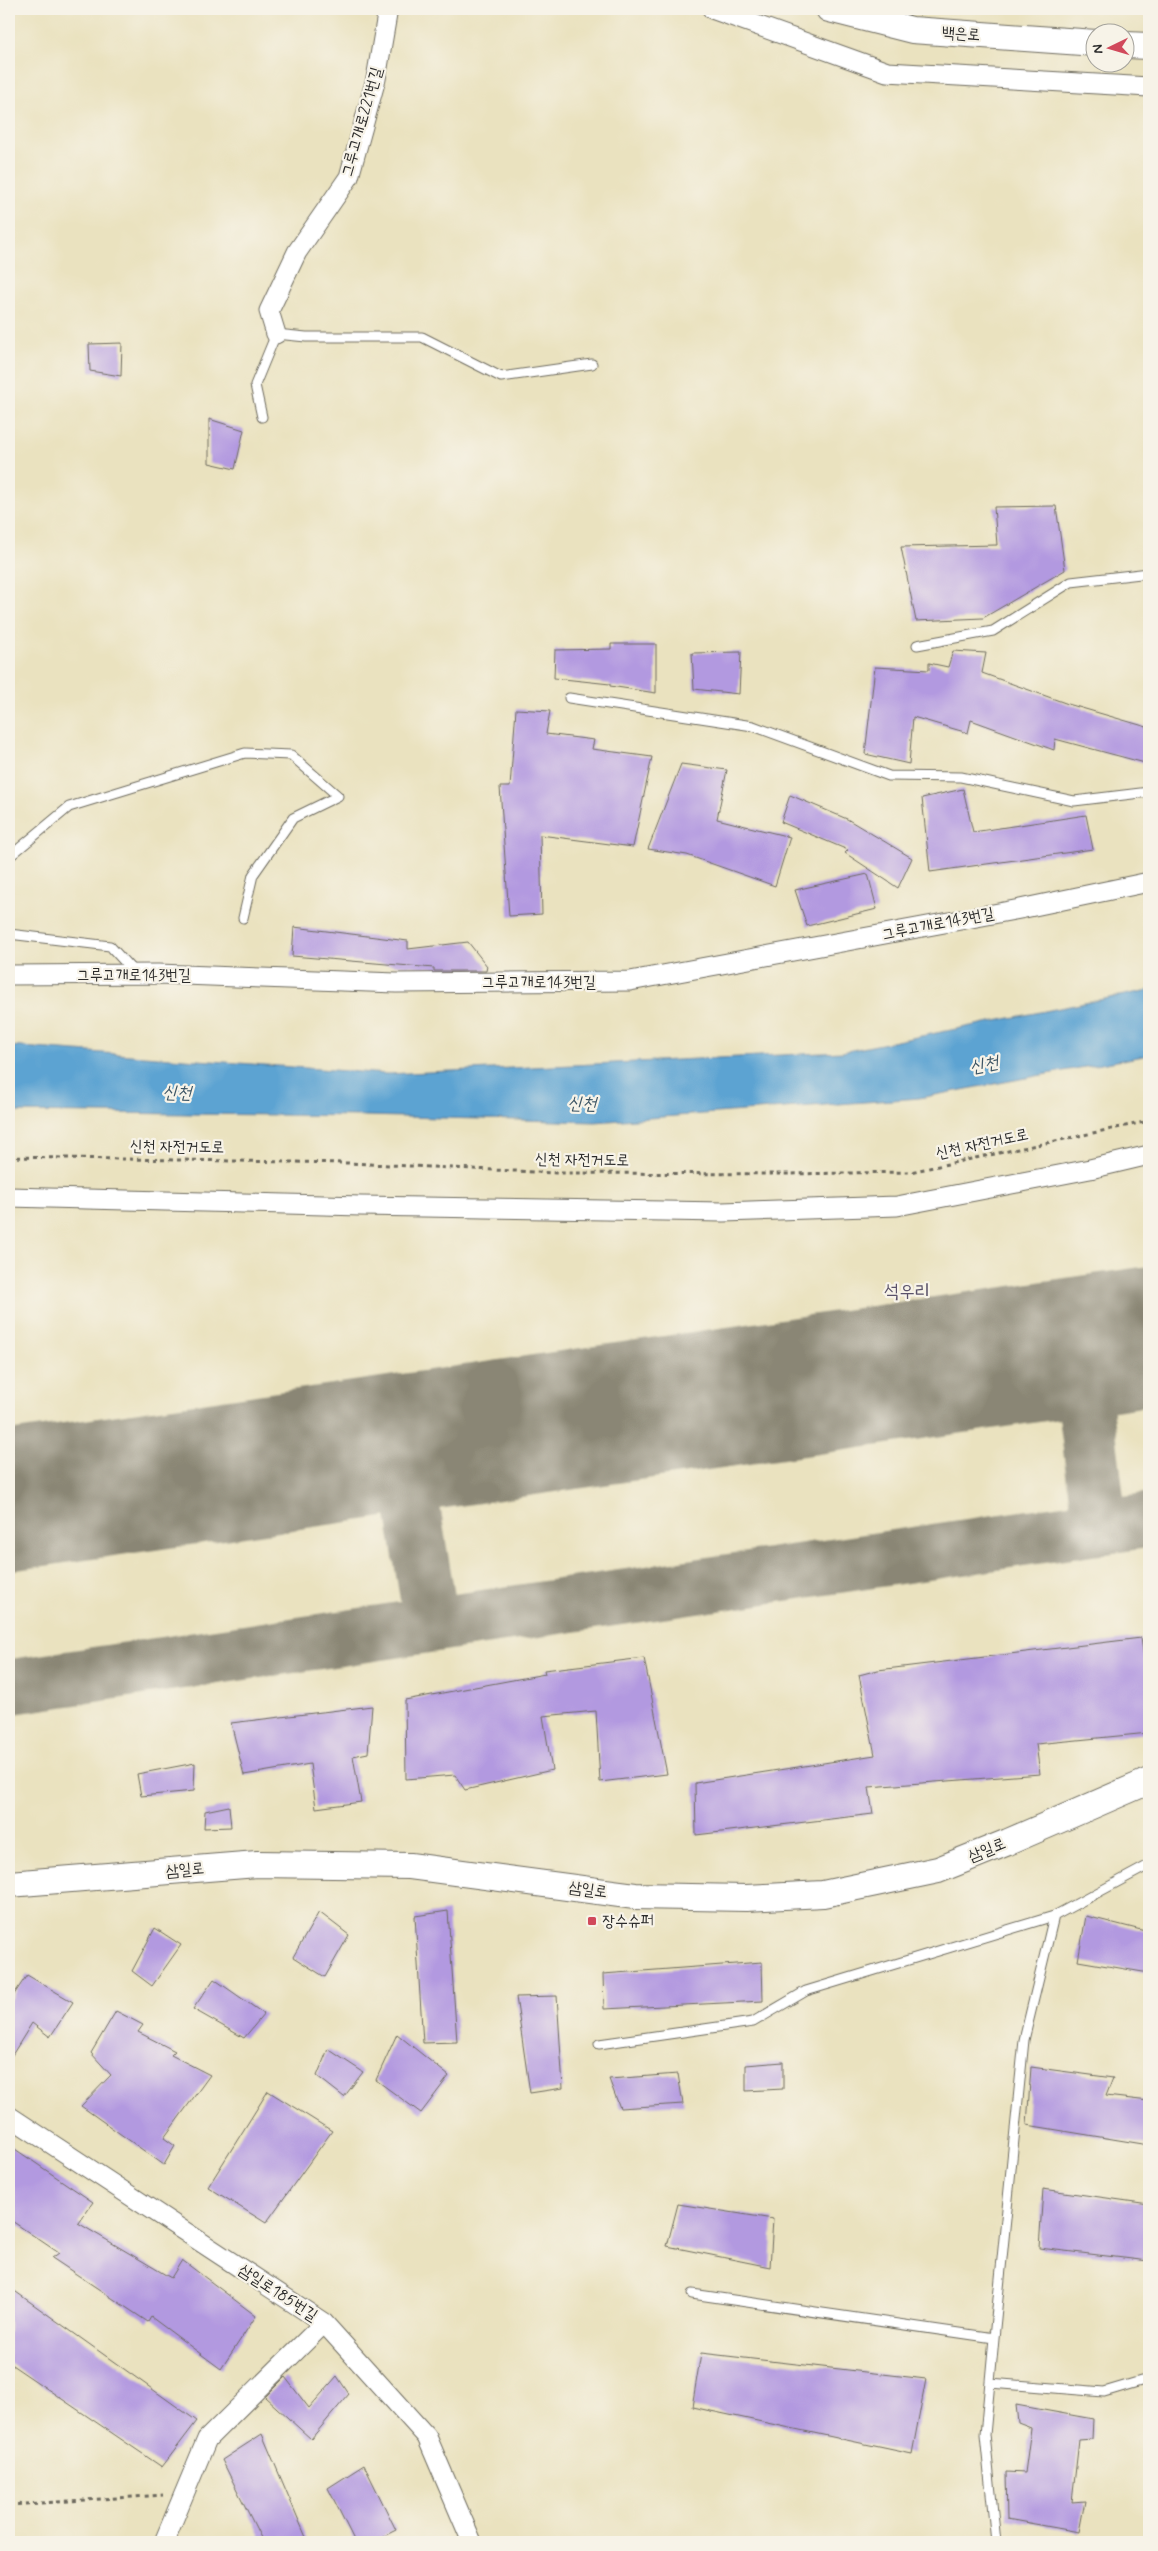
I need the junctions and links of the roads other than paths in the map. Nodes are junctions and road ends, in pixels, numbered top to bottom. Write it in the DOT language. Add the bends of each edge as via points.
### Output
graph roads {
  1 [pos="388,9"];
  2 [pos="712,9"];
  3 [pos="829,9"];
  4 [pos="1086,42"];
  5 [pos="1136,45"];
  6 [pos="1149,46"];
  7 [pos="1149,87"];
  8 [pos="276,334"];
  9 [pos="592,364"];
  10 [pos="262,417"];
  11 [pos="1149,573"];
  12 [pos="917,645"];
  13 [pos="569,698"];
  14 [pos="1149,792"];
  15 [pos="9,857"];
  16 [pos="1149,882"];
  17 [pos="243,918"];
  18 [pos="9,934"];
  19 [pos="136,974"];
  20 [pos="9,975"];
  21 [pos="1149,1155"];
  22 [pos="9,1197"];
  23 [pos="1149,1781"];
  24 [pos="1149,1865"];
  25 [pos="9,1884"];
  26 [pos="1054,1916"];
  27 [pos="599,2044"];
  28 [pos="9,2116"];
  29 [pos="692,2294"];
  30 [pos="324,2323"];
  31 [pos="994,2338"];
  32 [pos="1149,2381"];
  33 [pos="990,2383"];
  34 [pos="164,2542"];
  35 [pos="472,2542"];
  36 [pos="996,2542"];
  1 -- 8 [label="street, 그루고개로221번길" via="376,79 349,177 297,252 269,311"];
  2 -- 7 [label="street" via="887,72"];
  3 -- 4 [label="main road, 백은로" via="912,30"];
  5 -- 6 [label="main road"];
  8 -- 9 [label="lane" via="306,338 422,337 500,376"];
  8 -- 10 [label="lane" via="255,385"];
  11 -- 12 [label="lane" via="1071,582 993,631"];
  13 -- 14 [label="lane" via="753,726 889,776 961,777 1074,801"];
  15 -- 17 [label="lane" via="69,807 245,753 291,755 338,796 293,818 253,875"];
  16 -- 19 [label="street, 그루고개로143번길" via="630,981 396,982"];
  18 -- 19 [label="lane" via="110,946"];
  19 -- 20 [label="street, 그루고개로143번길"];
  21 -- 22 [label="street" via="897,1206 723,1212"];
  23 -- 25 [label="main road, 삼일로" via="938,1870 823,1894 746,1898 635,1896 410,1866 372,1865 257,1864"];
  24 -- 26 [label="lane"];
  26 -- 27 [label="lane" via="806,1990 753,2022"];
  26 -- 31 [label="lane" via="1024,2040"];
  28 -- 30 [label="street, 삼일로185번길"];
  29 -- 31 [label="lane"];
  30 -- 34 [label="street" via="206,2439"];
  30 -- 35 [label="street, 삼일로185번길" via="427,2437"];
  31 -- 33 [label="lane"];
  32 -- 33 [label="lane" via="1104,2392"];
  33 -- 36 [label="lane" via="986,2435"];
}
